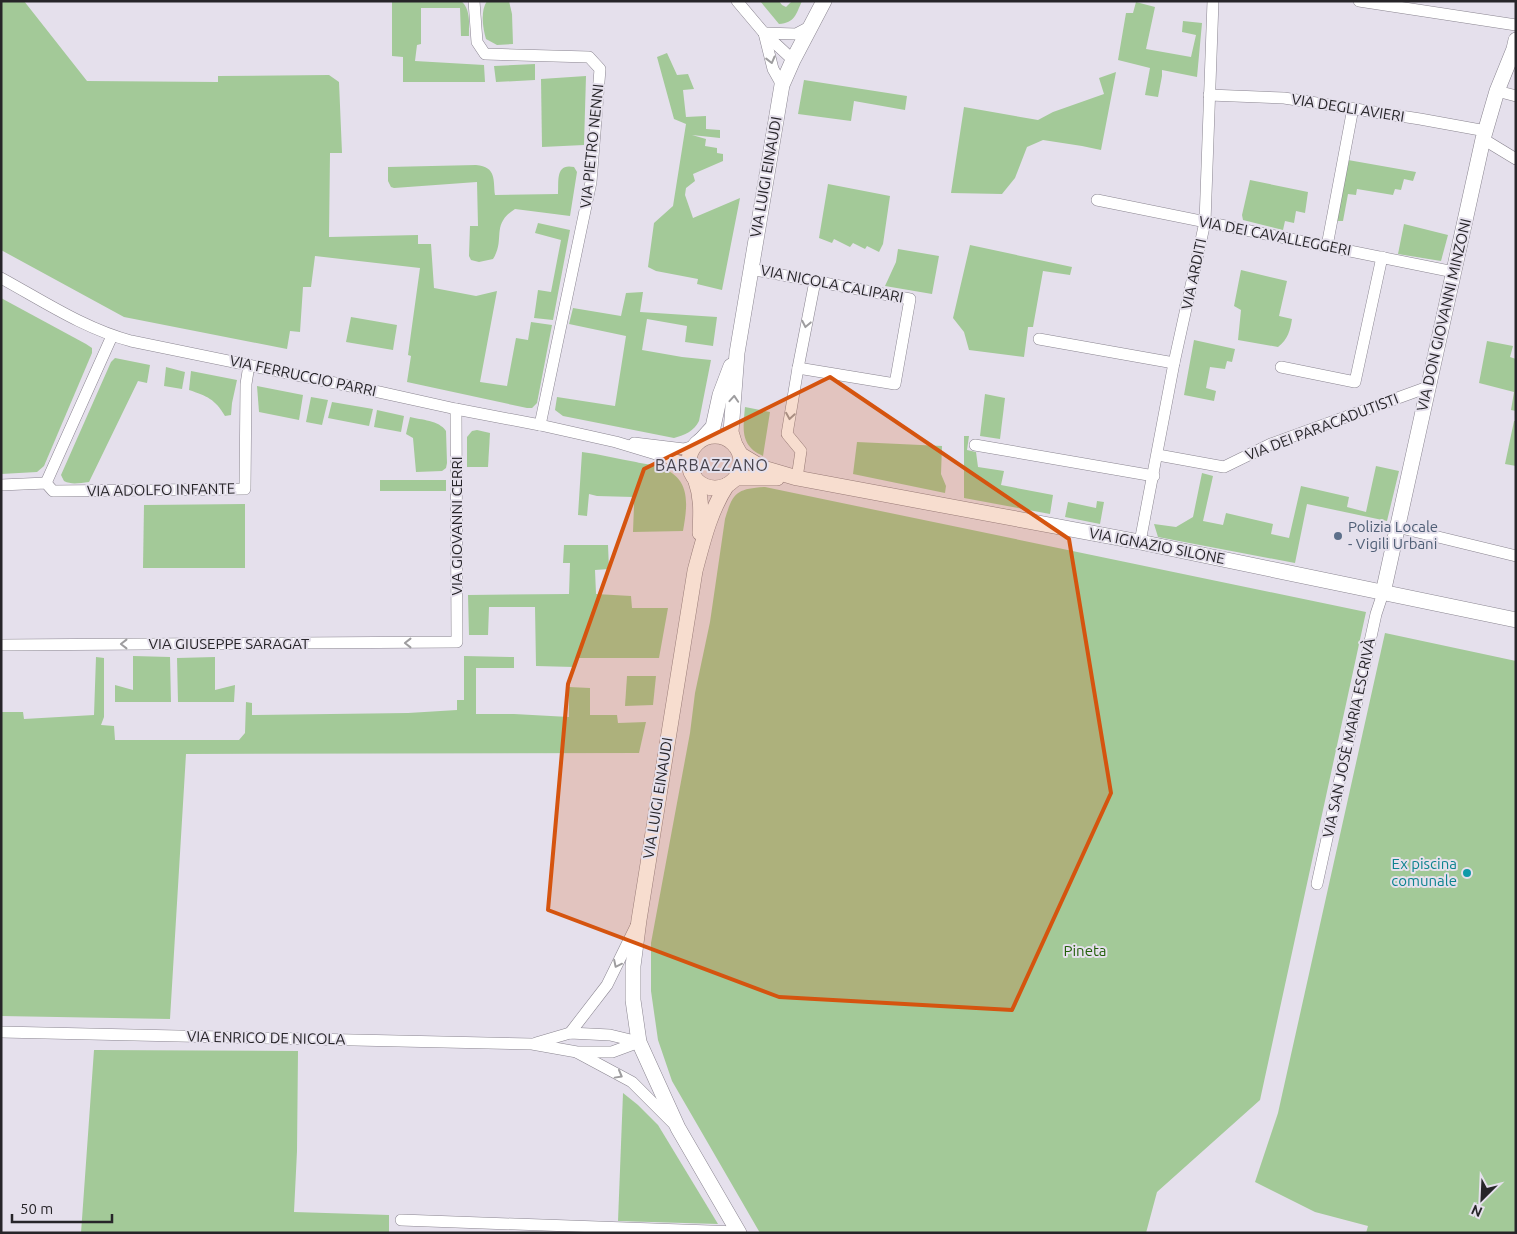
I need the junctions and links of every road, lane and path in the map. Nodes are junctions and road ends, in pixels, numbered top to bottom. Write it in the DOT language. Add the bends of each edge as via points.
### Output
graph roads {
  1 [pos="474,1"];
  2 [pos="738,1"];
  3 [pos="1213,1"];
  4 [pos="1359,1"];
  5 [pos="824,4"];
  6 [pos="1516,25"];
  7 [pos="811,26"];
  8 [pos="764,33"];
  9 [pos="1515,46"];
  10 [pos="793,60"];
  11 [pos="782,85"];
  12 [pos="1497,91"];
  13 [pos="1209,95"];
  14 [pos="1516,96"];
  15 [pos="1353,108"];
  16 [pos="1485,135"];
  17 [pos="1516,159"];
  18 [pos="1097,200"];
  19 [pos="1205,222"];
  20 [pos="1327,246"];
  21 [pos="1382,257"];
  22 [pos="750,269"];
  23 [pos="1454,272"];
  24 [pos="1,278"];
  25 [pos="815,281"];
  26 [pos="112,336"];
  27 [pos="1040,339"];
  28 [pos="736,352"];
  29 [pos="1174,363"];
  30 [pos="249,365"];
  31 [pos="1282,367"];
  32 [pos="798,368"];
  33 [pos="1428,387"];
  34 [pos="456,409"];
  35 [pos="540,425"];
  36 [pos="616,442"];
  37 [pos="699,442"];
  38 [pos="975,445"];
  39 [pos="738,450"];
  40 [pos="1158,455"];
  41 [pos="692,473"];
  42 [pos="1154,476"];
  43 [pos="797,478"];
  44 [pos="732,481"];
  45 [pos="46,483"];
  46 [pos="1,485"];
  47 [pos="1397,527"];
  48 [pos="1140,542"];
  49 [pos="700,554"];
  50 [pos="1516,556"];
  51 [pos="1383,593"];
  52 [pos="1516,620"];
  53 [pos="457,642"];
  54 [pos="1,645"];
  55 [pos="1317,884"];
  56 [pos="638,920"];
  57 [pos="1,1032"];
  58 [pos="570,1033"];
  59 [pos="639,1042"];
  60 [pos="532,1044"];
  61 [pos="577,1052"];
  62 [pos="678,1128"];
  63 [pos="401,1220"];
  64 [pos="739,1232"];
  1 -- 35 [label="street, VIA PIETRO NENNI" via="476,42 485,54 589,57 600,69 591,182"];
  2 -- 8 [label="street"];
  3 -- 13 [label="street, VIA ARDITI"];
  4 -- 6 [label="street"];
  5 -- 7 [label="street, VIA LUIGI EINAUDI"];
  7 -- 8 [label="street" via="796,34"];
  7 -- 10 [label="street, VIA LUIGI EINAUDI"];
  8 -- 10 [label="street"];
  8 -- 11 [label="street, one-way" via="773,69"];
  9 -- 12 [label="street, VIA DON GIOVANNI MINZONI"];
  10 -- 11 [label="street, VIA LUIGI EINAUDI"];
  11 -- 22 [label="street, VIA LUIGI EINAUDI"];
  12 -- 14 [label="street"];
  12 -- 16 [label="street, VIA DON GIOVANNI MINZONI"];
  13 -- 15 [label="street, VIA DEGLI AVIERI" via="1284,98"];
  13 -- 19 [label="street, VIA ARDITI"];
  15 -- 16 [label="street, VIA DEGLI AVIERI" via="1420,119"];
  15 -- 20 [label="street"];
  16 -- 17 [label="street"];
  16 -- 23 [label="street, VIA DON GIOVANNI MINZONI"];
  18 -- 19 [label="street, VIA DEI CAVALLEGGERI"];
  19 -- 20 [label="street, VIA DEI CAVALLEGGERI"];
  19 -- 29 [label="street, VIA ARDITI"];
  20 -- 21 [label="street, VIA DEI CAVALLEGGERI"];
  21 -- 23 [label="street, VIA DEI CAVALLEGGERI"];
  21 -- 31 [label="street" via="1355,382"];
  22 -- 25 [label="street, VIA NICOLA CALIPARI"];
  22 -- 28 [label="street, VIA LUIGI EINAUDI"];
  23 -- 33 [label="street, VIA DON GIOVANNI MINZONI"];
  24 -- 26 [label="street, VIA FERRUCCIO PARRI"];
  25 -- 32 [label="street, one-way"];
  25 -- 32 [label="street, VIA NICOLA CALIPARI" via="910,299 894,384"];
  26 -- 30 [label="street, VIA FERRUCCIO PARRI"];
  26 -- 45 [label="street"];
  27 -- 29 [label="street"];
  28 -- 37 [label="street, VIA LUIGI EINAUDI" via="720,395 713,427"];
  39 -- 28 [label="street, VIA LUIGI EINAUDI, one-way" via="731,432"];
  29 -- 40 [label="street, VIA ARDITI"];
  30 -- 34 [label="street, VIA FERRUCCIO PARRI"];
  30 -- 45 [label="street, VIA ADOLFO INFANTE" via="245,489 54,491"];
  32 -- 43 [label="street, one-way" via="787,434 801,451"];
  33 -- 40 [label="street, VIA DEI PARACADUTISTI" via="1271,444 1224,467"];
  33 -- 47 [label="street, VIA DON GIOVANNI MINZONI"];
  34 -- 35 [label="street, VIA FERRUCCIO PARRI"];
  34 -- 53 [label="street, VIA GIOVANNI CERRI"];
  35 -- 36 [label="street, VIA FERRUCCIO PARRI"];
  36 -- 37 [label="street, VIA FERRUCCIO PARRI" via="684,449"];
  36 -- 41 [label="street, VIA FERRUCCIO PARRI" via="679,461"];
  37 -- 39 [label="street" via="720,436 729,439"];
  37 -- 41 [label="street" via="689,460"];
  38 -- 42 [label="street"];
  39 -- 43 [label="street, VIA IGNAZIO SILONE" via="763,468"];
  39 -- 44 [label="street" via="740,471"];
  40 -- 42 [label="street, VIA ARDITI"];
  41 -- 44 [label="street" via="702,484 710,487 719,488"];
  41 -- 49 [label="street, VIA LUIGI EINAUDI" via="702,504"];
  42 -- 48 [label="street, VIA ARDITI"];
  43 -- 44 [label="street, VIA IGNAZIO SILONE"];
  43 -- 48 [label="street, VIA IGNAZIO SILONE"];
  44 -- 49 [label="street, VIA LUIGI EINAUDI" via="719,499"];
  45 -- 46 [label="street, VIA ADOLFO INFANTE"];
  47 -- 50 [label="street"];
  47 -- 51 [label="street, VIA DON GIOVANNI MINZONI"];
  48 -- 51 [label="street, VIA IGNAZIO SILONE"];
  49 -- 56 [label="street, VIA LUIGI EINAUDI"];
  51 -- 52 [label="street, VIA IGNAZIO SILONE"];
  51 -- 55 [label="street, VIA SAN JOSÈ MARIA ESCRIVÀ"];
  53 -- 54 [label="street, VIA GIUSEPPE SARAGAT, one-way"];
  56 -- 58 [label="street, one-way" via="607,985"];
  56 -- 59 [label="street, VIA LUIGI EINAUDI" via="633,1000"];
  57 -- 60 [label="street, VIA ENRICO DE NICOLA"];
  58 -- 59 [label="street" via="610,1035"];
  58 -- 60 [label="street"];
  59 -- 61 [label="street" via="612,1052"];
  59 -- 62 [label="street, VIA LUIGI EINAUDI"];
  60 -- 61 [label="street"];
  61 -- 62 [label="street, one-way" via="632,1082"];
  62 -- 64 [label="street, VIA LUIGI EINAUDI"];
  63 -- 64 [label="street"];
}
